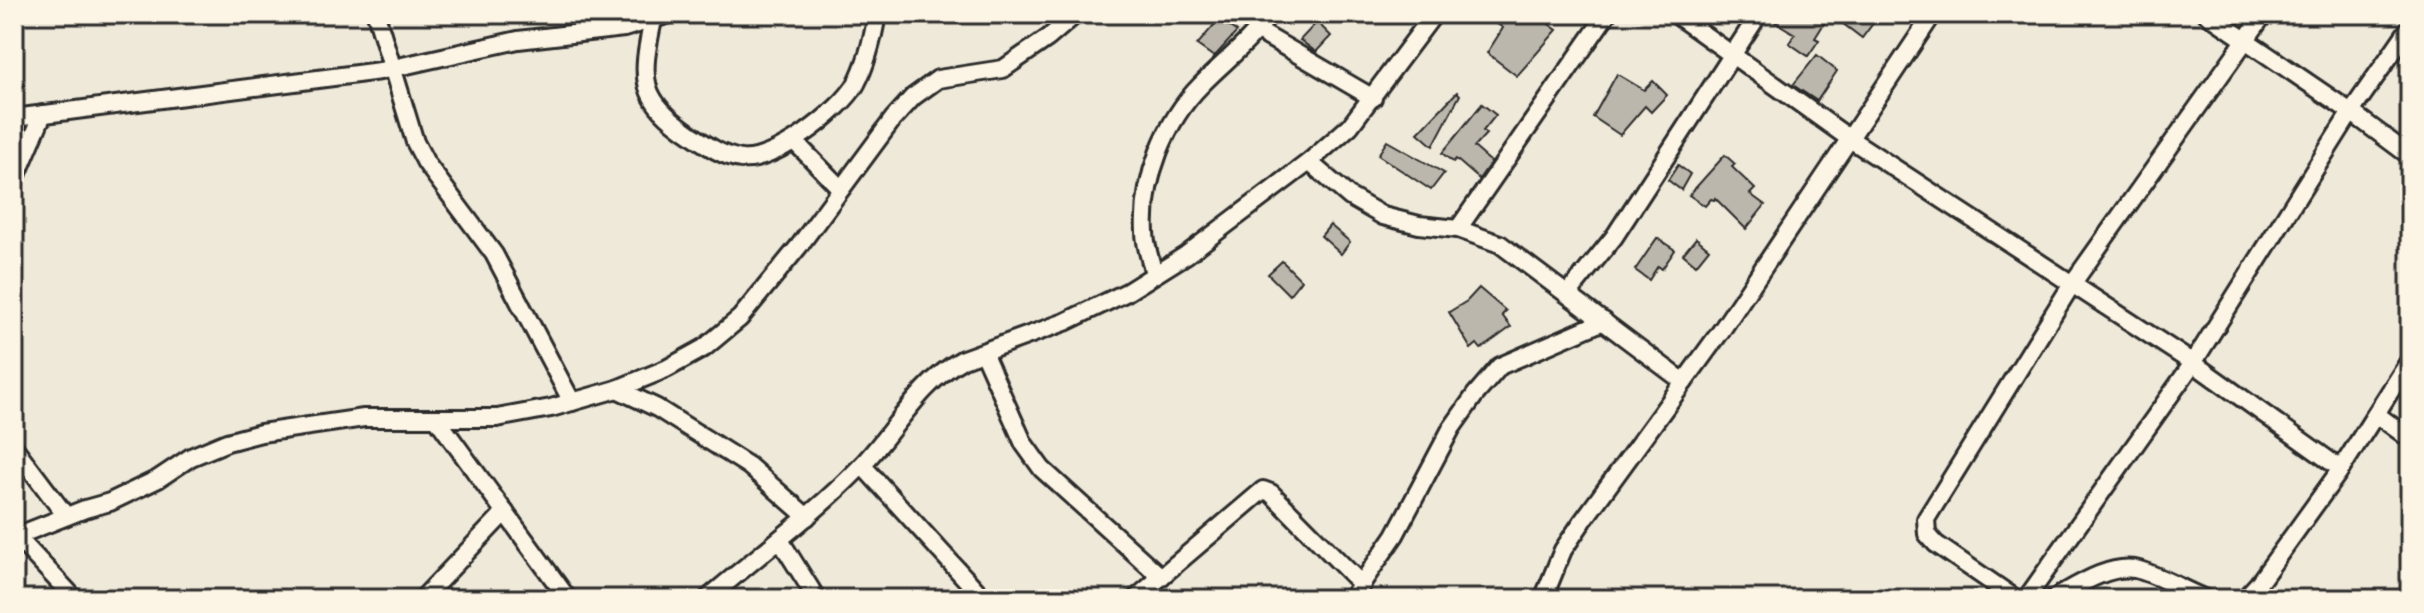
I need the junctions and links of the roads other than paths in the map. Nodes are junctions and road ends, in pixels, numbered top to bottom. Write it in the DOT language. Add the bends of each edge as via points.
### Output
graph roads {
  1 [pos="376,14"];
  2 [pos="670,14"];
  3 [pos="877,14"];
  4 [pos="1076,14"];
  5 [pos="1269,14"];
  6 [pos="1434,14"];
  7 [pos="1607,14"];
  8 [pos="1675,14"];
  9 [pos="1759,14"];
  10 [pos="1933,14"];
  11 [pos="2207,14"];
  12 [pos="2264,14"];
  13 [pos="653,20"];
  14 [pos="2410,27"];
  15 [pos="1258,31"];
  16 [pos="2246,41"];
  17 [pos="1731,56"];
  18 [pos="393,68"];
  19 [pos="1373,98"];
  20 [pos="2351,112"];
  21 [pos="43,114"];
  22 [pos="14,118"];
  23 [pos="1850,139"];
  24 [pos="794,141"];
  25 [pos="2410,156"];
  26 [pos="1309,162"];
  27 [pos="14,182"];
  28 [pos="841,189"];
  29 [pos="1458,229"];
  30 [pos="1154,274"];
  31 [pos="2072,284"];
  32 [pos="1568,294"];
  33 [pos="1604,321"];
  34 [pos="983,352"];
  35 [pos="2410,360"];
  36 [pos="2193,363"];
  37 [pos="1684,382"];
  38 [pos="617,389"];
  39 [pos="572,402"];
  40 [pos="2376,414"];
  41 [pos="437,419"];
  42 [pos="2410,439"];
  43 [pos="14,447"];
  44 [pos="862,465"];
  45 [pos="2341,469"];
  46 [pos="505,512"];
  47 [pos="66,516"];
  48 [pos="807,517"];
  49 [pos="15,537"];
  50 [pos="780,540"];
  51 [pos="1161,577"];
  52 [pos="1356,592"];
  53 [pos="1138,598"];
  54 [pos="75,599"];
  55 [pos="422,599"];
  56 [pos="568,599"];
  57 [pos="707,599"];
  58 [pos="817,599"];
  59 [pos="984,599"];
  60 [pos="1543,599"];
  61 [pos="2016,599"];
  62 [pos="2026,599"];
  63 [pos="2053,599"];
  64 [pos="2206,599"];
  65 [pos="2244,599"];
  1 -- 18 [label="street"];
  2 -- 13 [label="street"];
  3 -- 24 [label="street" via="855,85"];
  4 -- 28 [label="street" via="1003,69 932,82 893,119"];
  5 -- 15 [label="street"];
  6 -- 19 [label="street"];
  7 -- 29 [label="street"];
  8 -- 17 [label="street"];
  9 -- 17 [label="street"];
  10 -- 23 [label="street"];
  11 -- 16 [label="street"];
  12 -- 16 [label="street"];
  13 -- 18 [label="street" via="518,40"];
  13 -- 24 [label="street" via="645,80 668,118 718,153 744,160 767,156"];
  14 -- 20 [label="street"];
  15 -- 19 [label="street"];
  15 -- 30 [label="street" via="1198,88 1167,133 1146,203 1145,233"];
  16 -- 20 [label="street"];
  16 -- 31 [label="street"];
  17 -- 23 [label="street"];
  17 -- 32 [label="street" via="1614,237"];
  18 -- 21 [label="street"];
  18 -- 39 [label="street" via="426,163 494,254"];
  19 -- 26 [label="street"];
  20 -- 25 [label="street"];
  20 -- 36 [label="street"];
  21 -- 22 [label="street"];
  21 -- 27 [label="street"];
  23 -- 31 [label="street"];
  23 -- 37 [label="street"];
  24 -- 28 [label="street"];
  26 -- 29 [label="street" via="1350,197 1383,216"];
  26 -- 30 [label="street"];
  28 -- 38 [label="street" via="740,318 704,348"];
  29 -- 32 [label="street" via="1500,244"];
  30 -- 34 [label="street" via="1065,322"];
  31 -- 36 [label="street"];
  31 -- 61 [label="street" via="1926,519 1927,534 1936,544"];
  32 -- 33 [label="street"];
  33 -- 37 [label="street"];
  33 -- 52 [label="street" via="1500,366 1451,429 1395,535"];
  34 -- 44 [label="street" via="948,367 935,379"];
  34 -- 51 [label="street" via="1024,444 1042,469"];
  35 -- 40 [label="street"];
  36 -- 45 [label="street"];
  36 -- 62 [label="street"];
  37 -- 60 [label="street" via="1563,550"];
  38 -- 39 [label="street"];
  38 -- 48 [label="street" via="749,466"];
  39 -- 41 [label="street" via="497,418"];
  40 -- 42 [label="street"];
  40 -- 45 [label="street"];
  41 -- 46 [label="street"];
  41 -- 47 [label="street" via="364,418 261,433 191,457 110,502"];
  43 -- 47 [label="street"];
  44 -- 48 [label="street"];
  44 -- 59 [label="street"];
  45 -- 65 [label="street"];
  46 -- 55 [label="street"];
  46 -- 56 [label="street"];
  47 -- 49 [label="street"];
  48 -- 50 [label="street"];
  49 -- 54 [label="street"];
  50 -- 57 [label="street"];
  50 -- 58 [label="street"];
  51 -- 52 [label="street" via="1263,490"];
  51 -- 53 [label="street"];
  63 -- 64 [label="street" via="2102,574 2137,569"];
}
